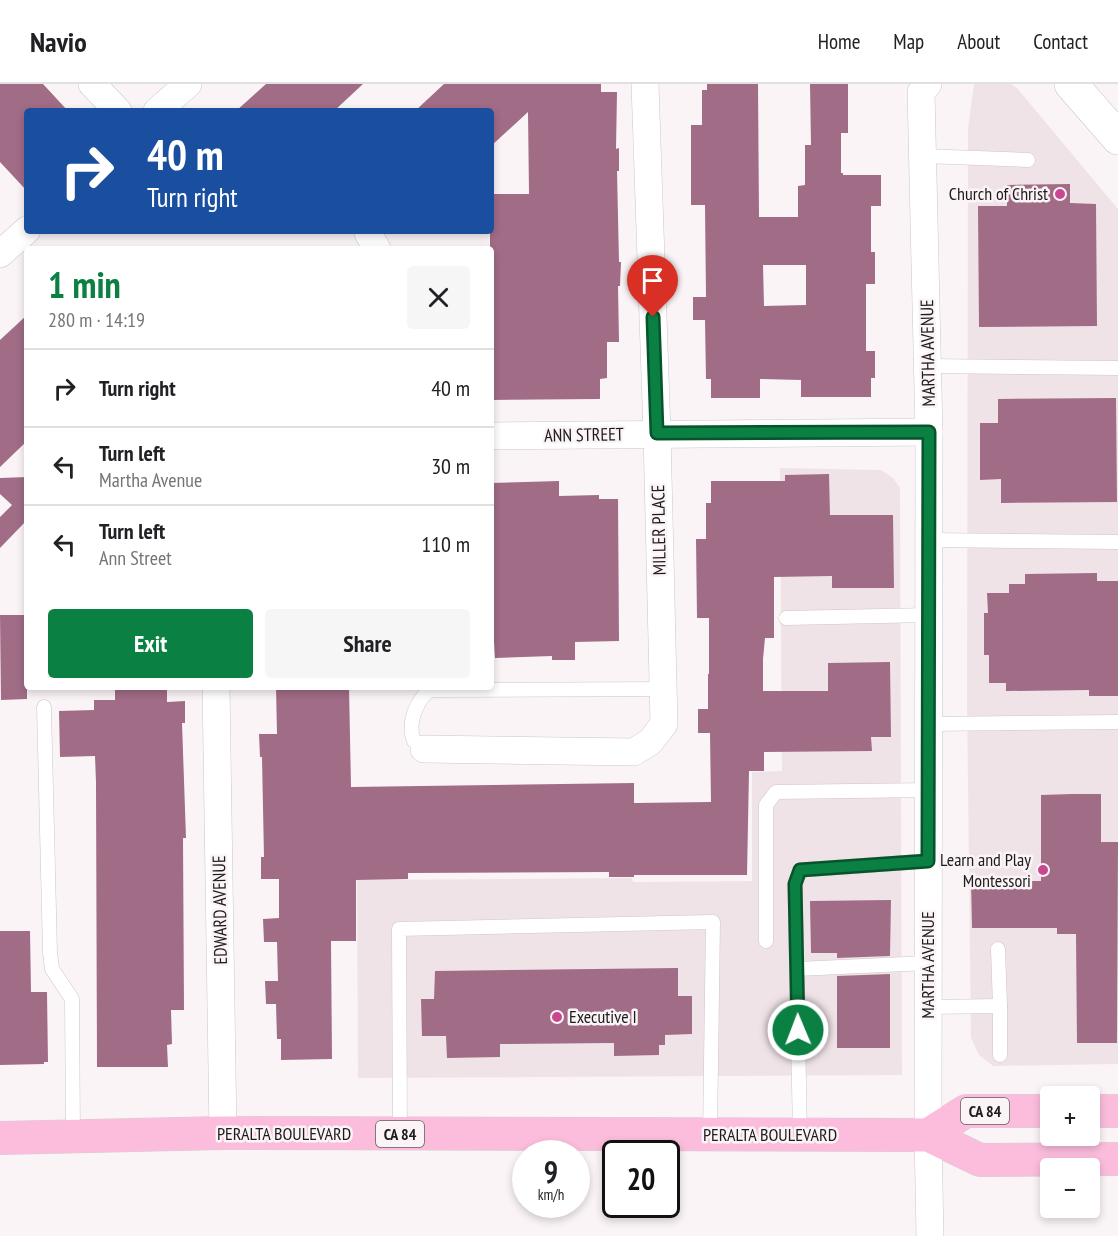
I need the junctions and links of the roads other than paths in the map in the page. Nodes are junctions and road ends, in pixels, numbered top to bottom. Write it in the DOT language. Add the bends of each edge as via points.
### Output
graph roads {
  1 [pos="92,84"];
  2 [pos="188,84"];
  3 [pos="645,84"];
  4 [pos="928,84"];
  5 [pos="1071,84"];
  6 [pos="115,108"];
  7 [pos="160,108"];
  8 [pos="1118,138"];
  9 [pos="923,156"];
  10 [pos="1028,160"];
  11 [pos="24,234"];
  12 [pos="0,254"];
  13 [pos="928,366"];
  14 [pos="1118,368"];
  15 [pos="929,432"];
  16 [pos="657,433"];
  17 [pos="494,436"];
  18 [pos="929,540"];
  19 [pos="1118,542"];
  20 [pos="929,615"];
  21 [pos="786,618"];
  22 [pos="663,689"];
  23 [pos="216,690"];
  24 [pos="429,690"];
  25 [pos="494,690"];
  26 [pos="44,706"];
  27 [pos="1118,722"];
  28 [pos="929,724"];
  29 [pos="424,749"];
  30 [pos="929,790"];
  31 [pos="928,861"];
  32 [pos="766,941"];
  33 [pos="998,949"];
  34 [pos="928,963"];
  35 [pos="797,969"];
  36 [pos="1000,1006"];
  37 [pos="928,1007"];
  38 [pos="1000,1054"];
  39 [pos="1040,1111"];
  40 [pos="1100,1111"];
  41 [pos="1118,1111"];
  42 [pos="223,1134"];
  43 [pos="400,1134"];
  44 [pos="710,1135"];
  45 [pos="800,1135"];
  46 [pos="928,1135"];
  47 [pos="73,1137"];
  48 [pos="0,1138"];
  49 [pos="1118,1159"];
  50 [pos="930,1236"];
  1 -- 6 [label="street"];
  2 -- 7 [label="street"];
  3 -- 16 [label="street, MILLER PLACE"];
  4 -- 9 [label="street, MARTHA AVENUE" via="921,92"];
  5 -- 8 [label="main road"];
  9 -- 10 [label="lane"];
  9 -- 13 [label="street, MARTHA AVENUE"];
  11 -- 12 [label="street"];
  13 -- 14 [label="lane"];
  13 -- 15 [label="street, MARTHA AVENUE"];
  15 -- 16 [label="street, ANN STREET"];
  15 -- 18 [label="street, MARTHA AVENUE"];
  16 -- 17 [label="street, ANN STREET"];
  16 -- 22 [label="street, MILLER PLACE"];
  18 -- 19 [label="lane"];
  18 -- 20 [label="street, MARTHA AVENUE"];
  20 -- 21 [label="lane"];
  20 -- 28 [label="street, MARTHA AVENUE"];
  22 -- 25 [label="lane"];
  22 -- 29 [label="street, MILLER PLACE" via="664,724 650,742 634,752"];
  23 -- 42 [label="street, EDWARD AVENUE"];
  24 -- 29 [label="lane" via="421,698 411,723 414,741"];
  26 -- 47 [label="lane" via="50,952 52,969 72,999"];
  27 -- 28 [label="lane"];
  28 -- 30 [label="street, MARTHA AVENUE"];
  30 -- 31 [label="street, MARTHA AVENUE"];
  30 -- 32 [label="lane" via="776,792 766,805"];
  31 -- 34 [label="street, MARTHA AVENUE"];
  31 -- 35 [label="lane" via="800,870 795,884"];
  33 -- 36 [label="lane"];
  34 -- 35 [label="lane"];
  34 -- 37 [label="street, MARTHA AVENUE"];
  35 -- 45 [label="lane"];
  36 -- 37 [label="lane"];
  36 -- 38 [label="lane"];
  37 -- 46 [label="street, MARTHA AVENUE"];
  39 -- 46 [label="main road, CA 84" via="966,1112"];
  40 -- 41 [label="main road"];
  42 -- 43 [label="main road, PERALTA BOULEVARD / CA 84"];
  42 -- 47 [label="main road, PERALTA BOULEVARD / CA 84"];
  43 -- 44 [label="main road, PERALTA BOULEVARD / CA 84"];
  43 -- 44 [label="lane" via="399,929 713,922"];
  44 -- 45 [label="main road, PERALTA BOULEVARD / CA 84"];
  45 -- 46 [label="main road, PERALTA BOULEVARD / CA 84"];
  46 -- 49 [label="main road, PERALTA BOULEVARD / CA 84" via="980,1160"];
  46 -- 50 [label="street, MARTHA AVENUE"];
  47 -- 48 [label="main road, PERALTA BOULEVARD / CA 84"];
}
